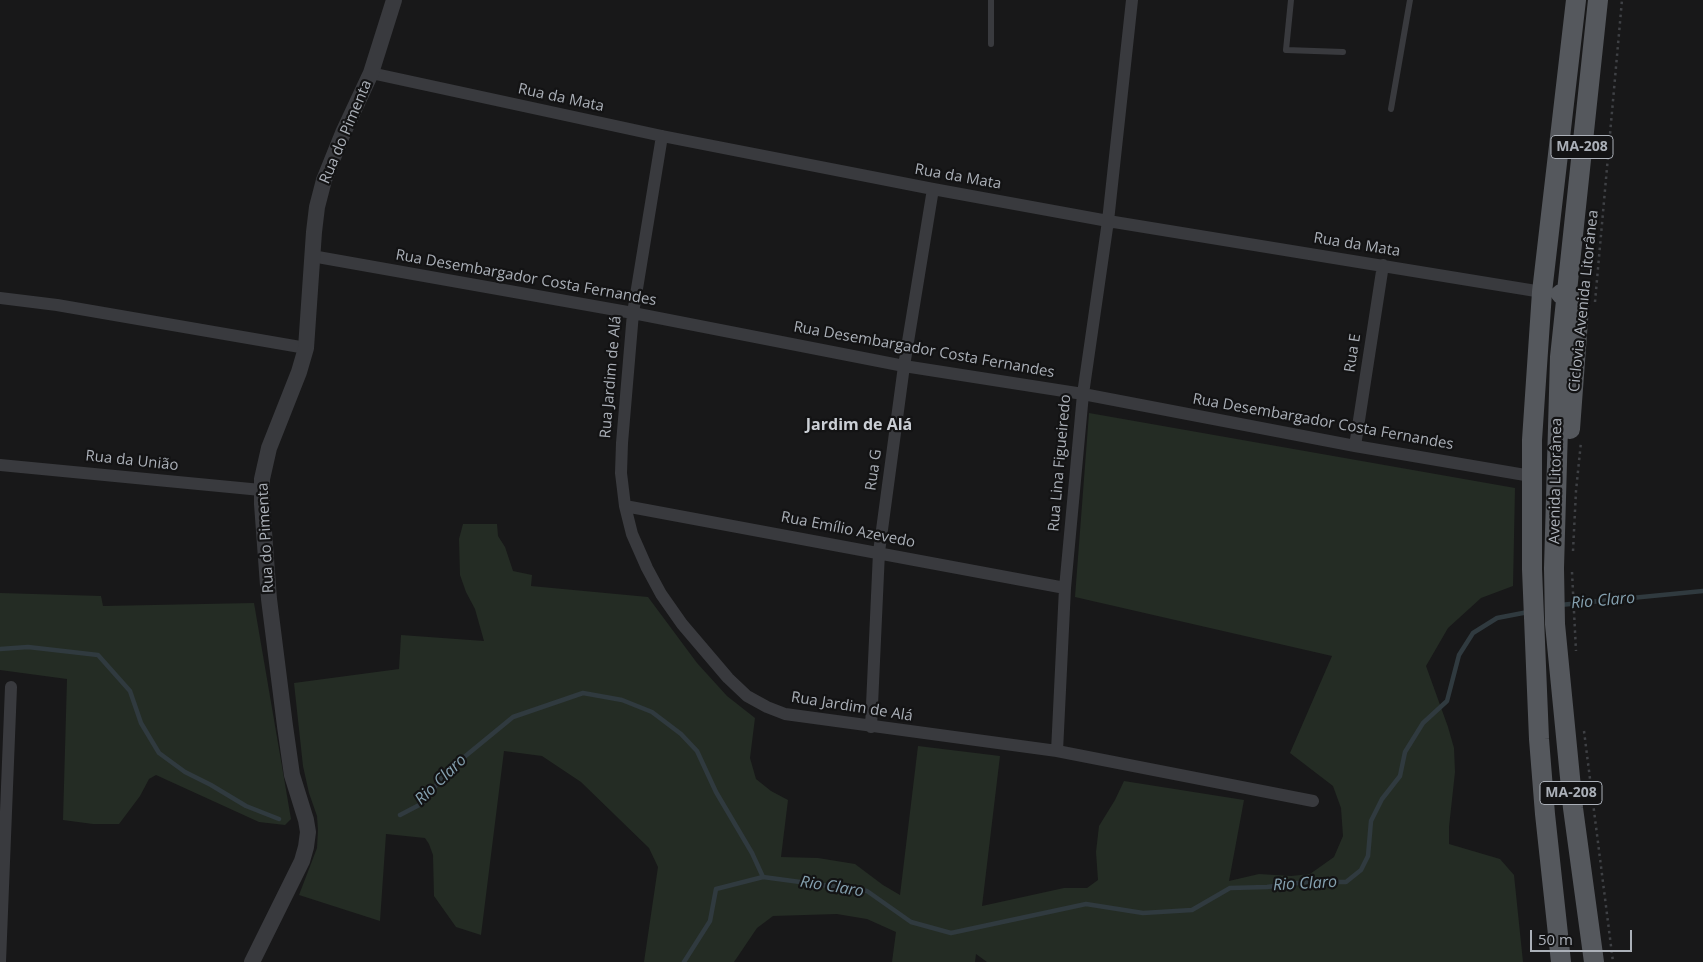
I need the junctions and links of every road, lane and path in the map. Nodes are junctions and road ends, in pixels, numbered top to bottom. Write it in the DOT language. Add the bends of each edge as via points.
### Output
graph roads {
  1 [pos="394,0"];
  2 [pos="991,0"];
  3 [pos="1132,0"];
  4 [pos="1291,0"];
  5 [pos="1410,0"];
  6 [pos="1576,0"];
  7 [pos="1598,0"];
  8 [pos="1622,0"];
  9 [pos="991,44"];
  10 [pos="1343,52"];
  11 [pos="371,73"];
  12 [pos="1391,109"];
  13 [pos="662,136"];
  14 [pos="933,189"];
  15 [pos="1108,221"];
  16 [pos="312,256"];
  17 [pos="1383,265"];
  18 [pos="1542,292"];
  19 [pos="1566,295"];
  20 [pos="0,298"];
  21 [pos="1594,309"];
  22 [pos="633,314"];
  23 [pos="306,348"];
  24 [pos="904,366"];
  25 [pos="1083,394"];
  26 [pos="1582,433"];
  27 [pos="1355,446"];
  28 [pos="0,465"];
  29 [pos="1531,476"];
  30 [pos="261,490"];
  31 [pos="625,506"];
  32 [pos="879,552"];
  33 [pos="1572,556"];
  34 [pos="1563,566"];
  35 [pos="1065,588"];
  36 [pos="1576,654"];
  37 [pos="11,687"];
  38 [pos="1583,724"];
  39 [pos="871,727"];
  40 [pos="1057,752"];
  41 [pos="1313,801"];
  42 [pos="0,962"];
  43 [pos="252,962"];
  44 [pos="1561,962"];
  45 [pos="1594,962"];
  46 [pos="1613,962"];
  1 -- 11 [label="street, Rua do Pimenta"];
  2 -- 9 [label="lane"];
  3 -- 15 [label="street, Rua Lina Figueiredo"];
  4 -- 10 [label="lane" via="1286,50"];
  5 -- 12 [label="lane"];
  6 -- 18 [label="main road, Avenida Litorânea / MA-208"];
  7 -- 19 [label="main road, Avenida Litorânea / MA-208"];
  8 -- 21 [label="path, Ciclovia Avenida Litorânea"];
  11 -- 13 [label="street, Rua da Mata"];
  11 -- 16 [label="street, Rua do Pimenta" via="324,180 317,207"];
  13 -- 14 [label="street, Rua da Mata"];
  13 -- 22 [label="street, Rua Jardim de Alá"];
  14 -- 15 [label="street, Rua da Mata"];
  14 -- 24 [label="street, Rua G"];
  15 -- 17 [label="street, Rua da Mata"];
  15 -- 25 [label="street, Rua Lina Figueiredo"];
  16 -- 22 [label="street, Rua Desembargador Costa Fernandes"];
  16 -- 23 [label="street, Rua do Pimenta"];
  17 -- 18 [label="street, Rua da Mata"];
  17 -- 27 [label="street, Rua E"];
  18 -- 19 [label="main road"];
  18 -- 29 [label="main road, Avenida Litorânea / MA-208"];
  19 -- 34 [label="main road, Avenida Litorânea / MA-208" via="1558,408 1555,532"];
  20 -- 23 [label="street"];
  22 -- 24 [label="street, Rua Desembargador Costa Fernandes"];
  22 -- 31 [label="street, Rua Jardim de Alá" via="622,443"];
  23 -- 30 [label="street, Rua do Pimenta" via="269,448"];
  24 -- 25 [label="street, Rua Desembargador Costa Fernandes"];
  24 -- 32 [label="street, Rua G"];
  25 -- 27 [label="street, Rua Desembargador Costa Fernandes"];
  25 -- 35 [label="street, Rua Lina Figueiredo"];
  26 -- 33 [label="path"];
  27 -- 29 [label="street, Rua Desembargador Costa Fernandes"];
  28 -- 30 [label="street, Rua da União"];
  29 -- 44 [label="main road, Avenida Litorânea / MA-208" via="1534,626 1545,814"];
  30 -- 43 [label="street, Rua do Pimenta" via="269,599 286,735 292,775 308,832 302,861"];
  31 -- 32 [label="street, Rua Emílio Azevedo"];
  31 -- 39 [label="street, Rua Jardim de Alá" via="632,534 661,594 682,624 747,696 786,714"];
  32 -- 35 [label="street, Rua Emílio Azevedo"];
  32 -- 39 [label="street, Rua G"];
  34 -- 36 [label="path" via="1574,616"];
  34 -- 45 [label="main road, Avenida Litorânea / MA-208" via="1555,624 1573,808"];
  35 -- 40 [label="street, Rua Lina Figueiredo"];
  37 -- 42 [label="street"];
  38 -- 46 [label="path"];
  39 -- 40 [label="street, Rua Jardim de Alá"];
  40 -- 41 [label="street, Rua Jardim de Alá"];
}
